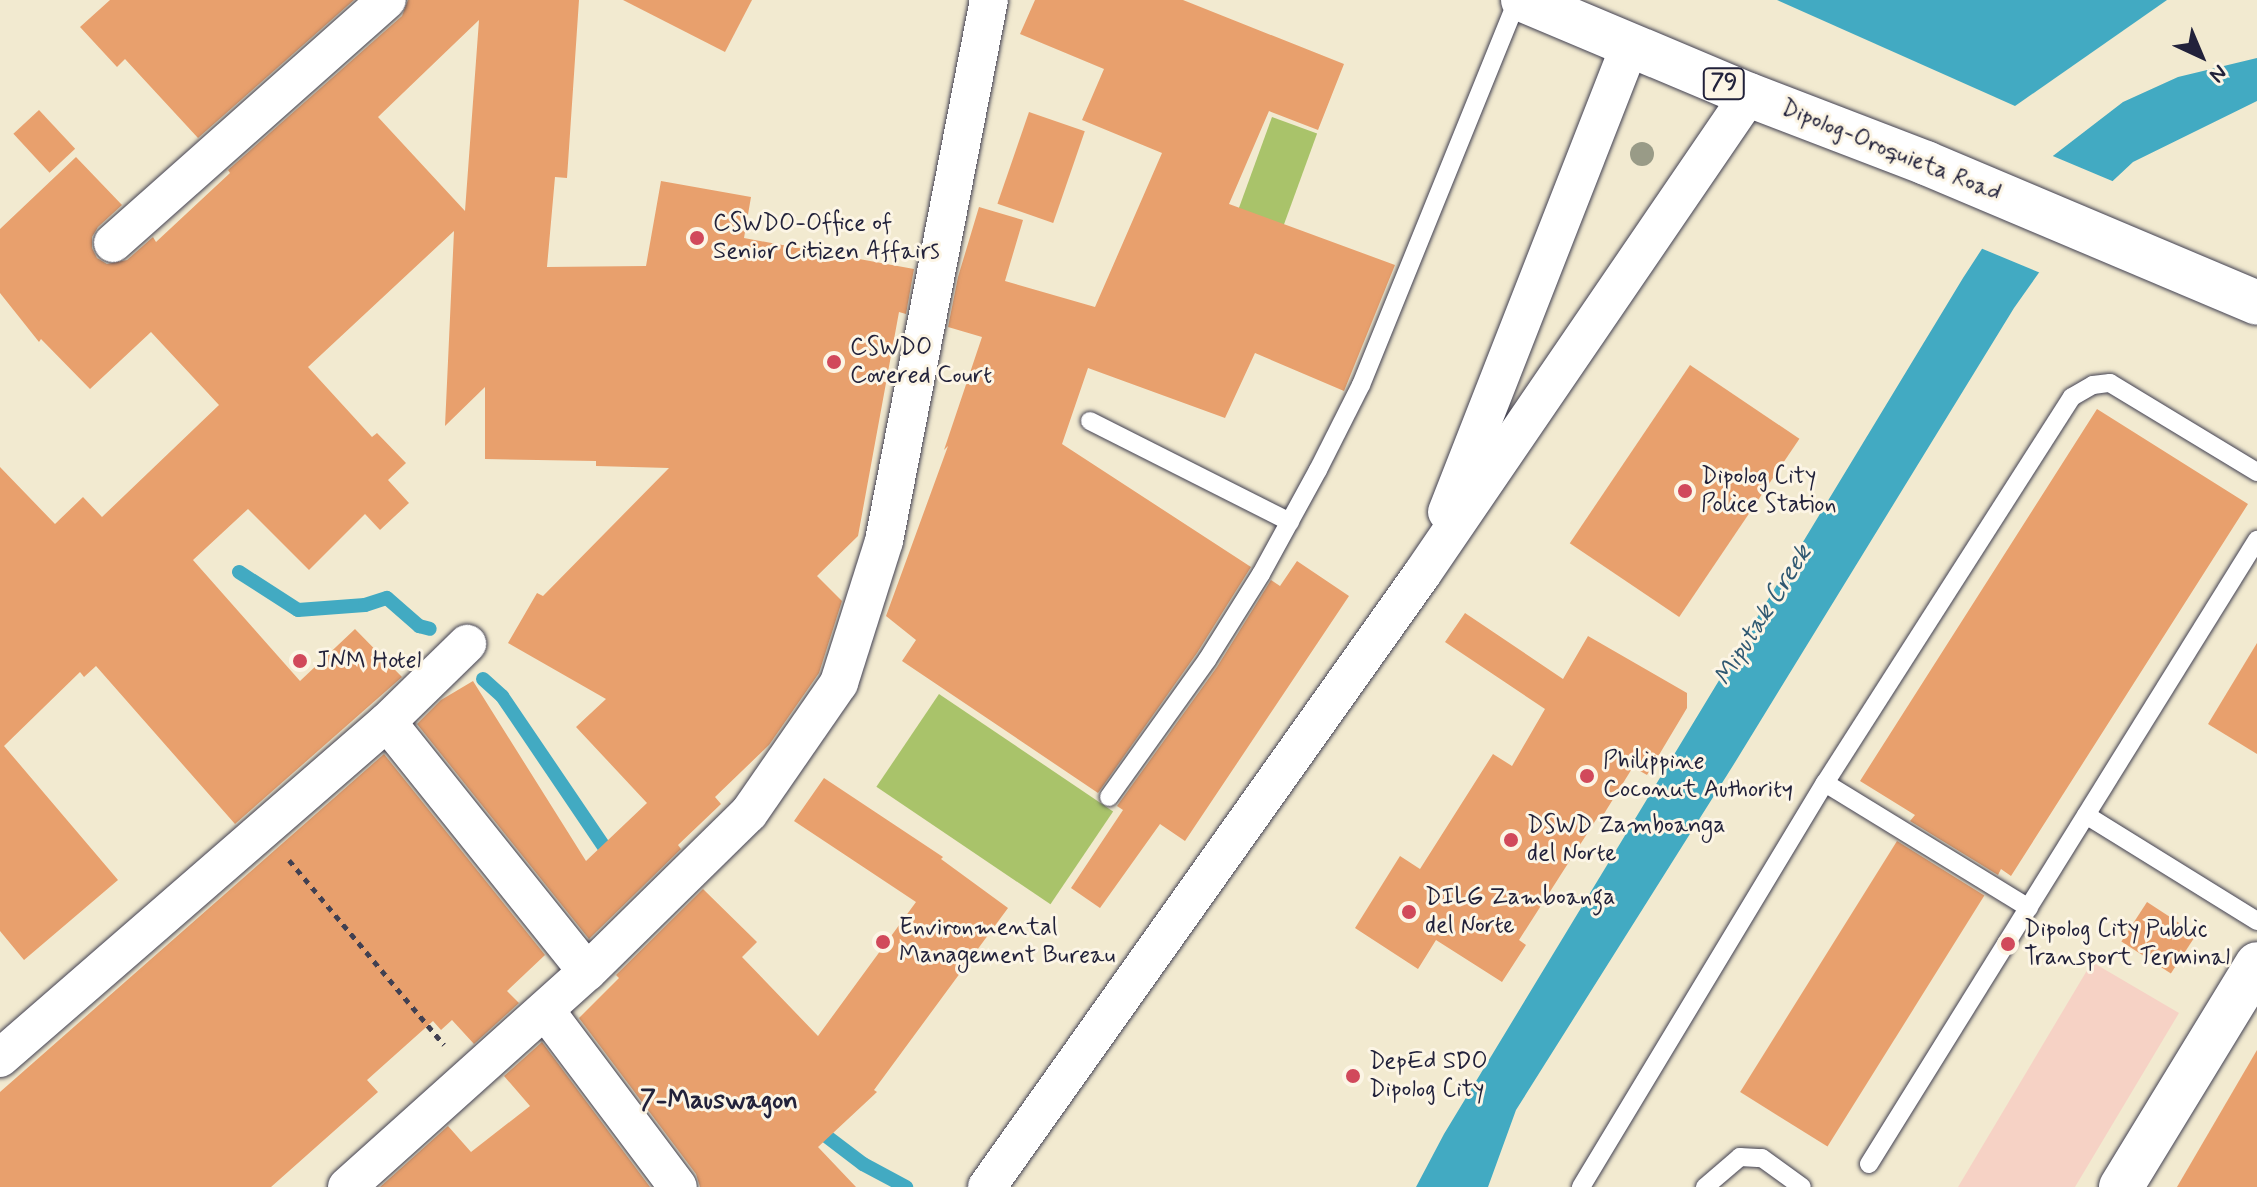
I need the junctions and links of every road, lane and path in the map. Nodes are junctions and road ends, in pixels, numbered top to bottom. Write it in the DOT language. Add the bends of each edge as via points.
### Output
graph roads {
  1 [pos="387,0"];
  2 [pos="989,0"];
  3 [pos="1517,0"];
  4 [pos="1523,0"];
  5 [pos="1630,45"];
  6 [pos="1749,95"];
  7 [pos="113,243"];
  8 [pos="2257,303"];
  9 [pos="1090,421"];
  10 [pos="2257,472"];
  11 [pos="1290,522"];
  12 [pos="2257,540"];
  13 [pos="1422,574"];
  14 [pos="467,644"];
  15 [pos="387,722"];
  16 [pos="1825,783"];
  17 [pos="1109,797"];
  18 [pos="2086,815"];
  19 [pos="264,830"];
  20 [pos="2029,908"];
  21 [pos="2257,921"];
  22 [pos="2257,964"];
  23 [pos="587,972"];
  24 [pos="545,1010"];
  25 [pos="0,1058"];
  26 [pos="470,1077"];
  27 [pos="1869,1164"];
  28 [pos="347,1187"];
  29 [pos="678,1187"];
  30 [pos="987,1187"];
  31 [pos="1581,1187"];
  32 [pos="1705,1187"];
  33 [pos="1802,1187"];
  34 [pos="2121,1187"];
  1 -- 7 [label="street"];
  2 -- 23 [label="street" via="884,541 839,683 749,813"];
  3 -- 11 [label="lane" via="1361,385"];
  4 -- 5 [label="main road, Dipolog-Oroquieta Road / 79"];
  5 -- 6 [label="main road, Dipolog-Oroquieta Road / 79"];
  5 -- 13 [label="street"];
  6 -- 8 [label="main road, Dipolog-Oroquieta Road / 79" via="1926,163"];
  6 -- 13 [label="street"];
  9 -- 11 [label="lane"];
  10 -- 16 [label="lane" via="2110,383 2093,385 2072,397"];
  11 -- 17 [label="lane" via="1207,660"];
  12 -- 18 [label="lane"];
  13 -- 30 [label="street"];
  14 -- 15 [label="street"];
  15 -- 19 [label="street"];
  15 -- 23 [label="street"];
  16 -- 20 [label="lane"];
  16 -- 31 [label="lane"];
  18 -- 20 [label="lane"];
  18 -- 21 [label="lane"];
  19 -- 25 [label="street"];
  19 -- 26 [label="path"];
  20 -- 27 [label="lane"];
  22 -- 34 [label="main road"];
  23 -- 24 [label="street"];
  24 -- 26 [label="street"];
  24 -- 29 [label="street"];
  26 -- 28 [label="street"];
  32 -- 33 [label="lane" via="1740,1157 1762,1158"];
}
